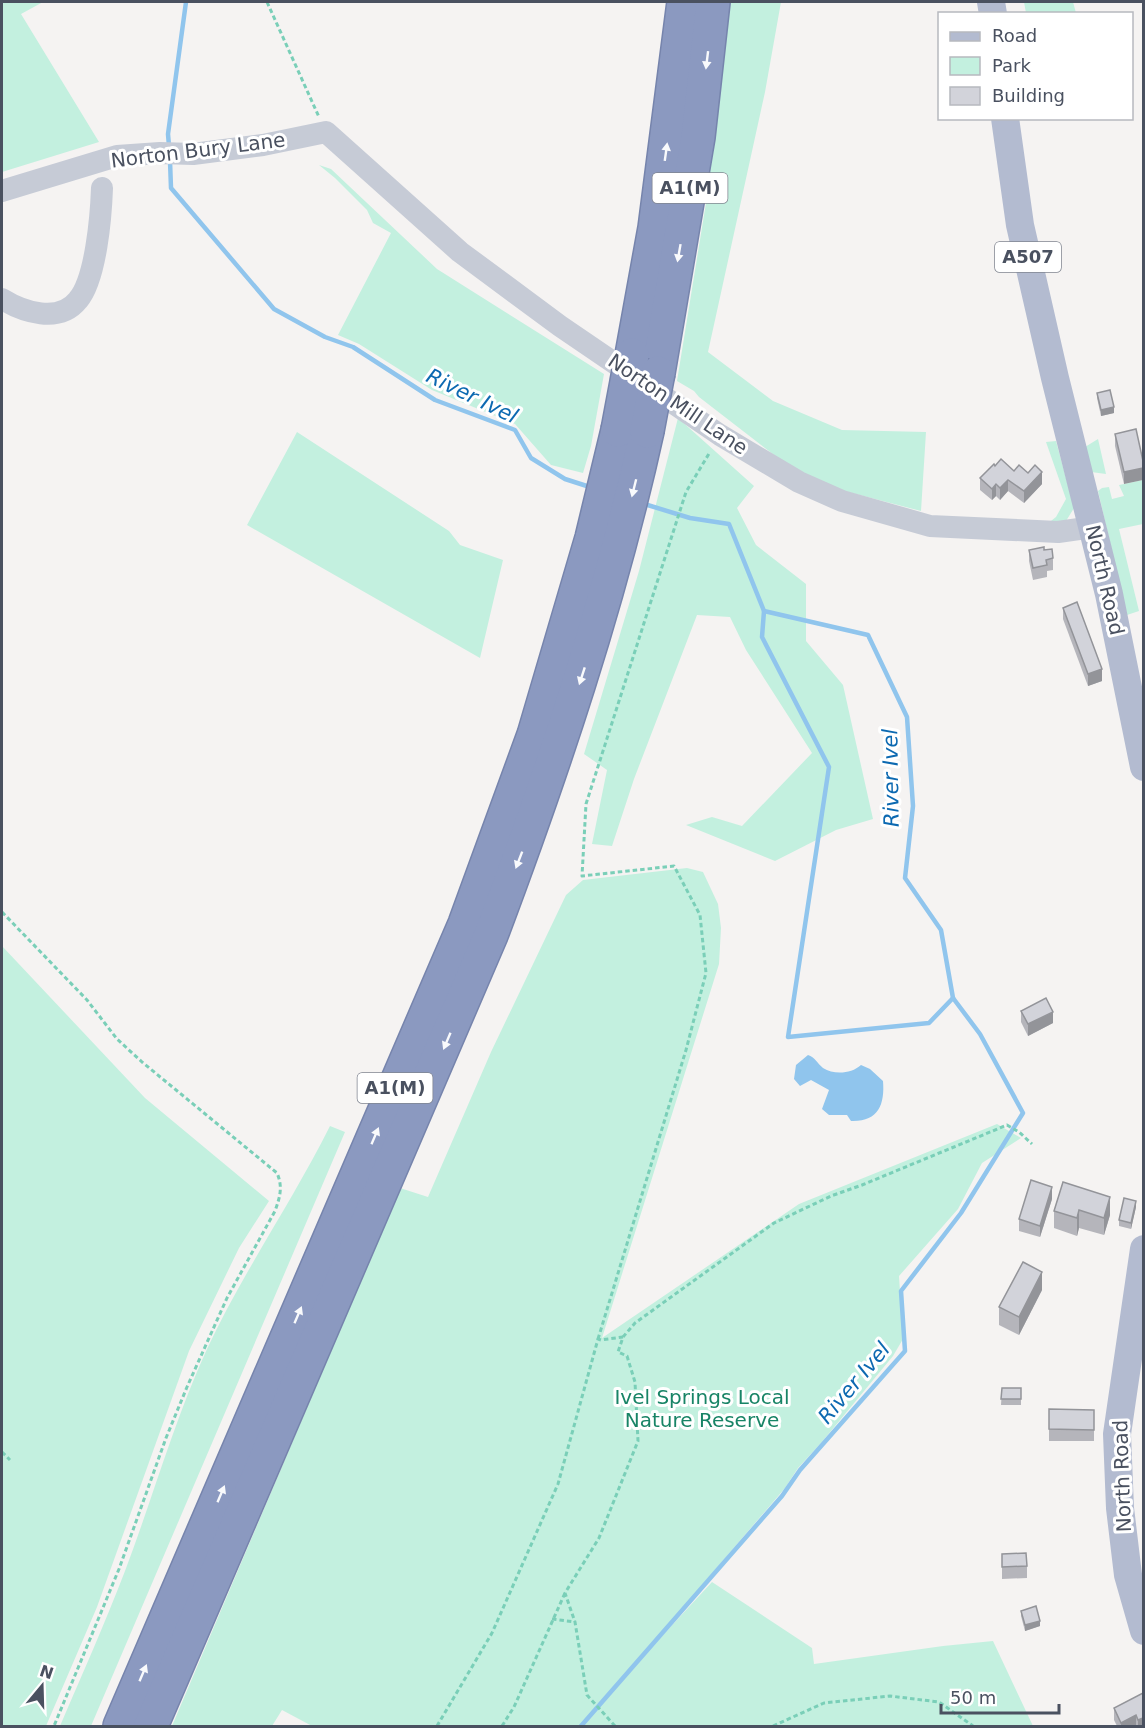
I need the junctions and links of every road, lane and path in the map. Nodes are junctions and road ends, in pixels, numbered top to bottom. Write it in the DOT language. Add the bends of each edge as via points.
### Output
graph roads {
  1 [pos="267,2"];
  2 [pos="684,2"];
  3 [pos="713,2"];
  4 [pos="1005,120"];
  5 [pos="326,132"];
  6 [pos="102,188"];
  7 [pos="2,191"];
  8 [pos="2,299"];
  9 [pos="645,364"];
  10 [pos="633,430"];
  11 [pos="720,435"];
  12 [pos="1093,527"];
  13 [pos="1143,767"];
  14 [pos="2,912"];
  15 [pos="1032,1144"];
  16 [pos="1143,1249"];
  17 [pos="623,1337"];
  18 [pos="598,1339"];
  19 [pos="2,1452"];
  20 [pos="9,1460"];
  21 [pos="565,1593"];
  22 [pos="552,1619"];
  23 [pos="575,1622"];
  24 [pos="1143,1630"];
  25 [pos="54,1726"];
  26 [pos="120,1726"];
  27 [pos="151,1726"];
  28 [pos="437,1726"];
  29 [pos="502,1726"];
  30 [pos="615,1726"];
  31 [pos="773,1726"];
  32 [pos="973,1726"];
  1 -- 5 [label="path"];
  9 -- 2 [label="highway, A1(M), one-way" via="655,228"];
  3 -- 9 [label="highway, A1(M), one-way" via="696,147"];
  4 -- 12 [label="main road, North Road / A507" via="1020,225"];
  5 -- 7 [label="street, Norton Bury Lane" via="193,154 117,156"];
  5 -- 11 [label="street, Norton Mill Lane" via="460,252"];
  6 -- 8 [label="street" via="93,260 79,300 72,307 49,314 22,309"];
  9 -- 10 [label="highway, A1(M), bridge"];
  26 -- 10 [label="highway, A1(M), one-way" via="465,924 502,826 589,549"];
  10 -- 27 [label="highway, A1(M), one-way" via="623,535 535,819 491,935"];
  11 -- 12 [label="street, Norton Mill Lane" via="799,482 842,501 930,526 1058,532"];
  11 -- 18 [label="path" via="686,492 586,804 582,876 674,866 700,915 706,973"];
  12 -- 13 [label="main road, North Road / A507"];
  14 -- 25 [label="path" via="87,1000 117,1039 277,1173 281,1182 275,1211 227,1298 183,1398 119,1569"];
  15 -- 17 [label="path" via="1007,1125 831,1196 774,1223 673,1294"];
  16 -- 24 [label="main road, North Road" via="1117,1434 1128,1575"];
  17 -- 18 [label="path"];
  17 -- 21 [label="path" via="618,1352 627,1356 635,1382 638,1441 599,1538"];
  18 -- 28 [label="path" via="558,1484 492,1633"];
  19 -- 20 [label="path"];
  21 -- 22 [label="path"];
  21 -- 23 [label="path"];
  22 -- 23 [label="path"];
  22 -- 29 [label="path"];
  23 -- 30 [label="path" via="587,1695"];
  31 -- 32 [label="path" via="824,1703 890,1696 939,1702"];
}
